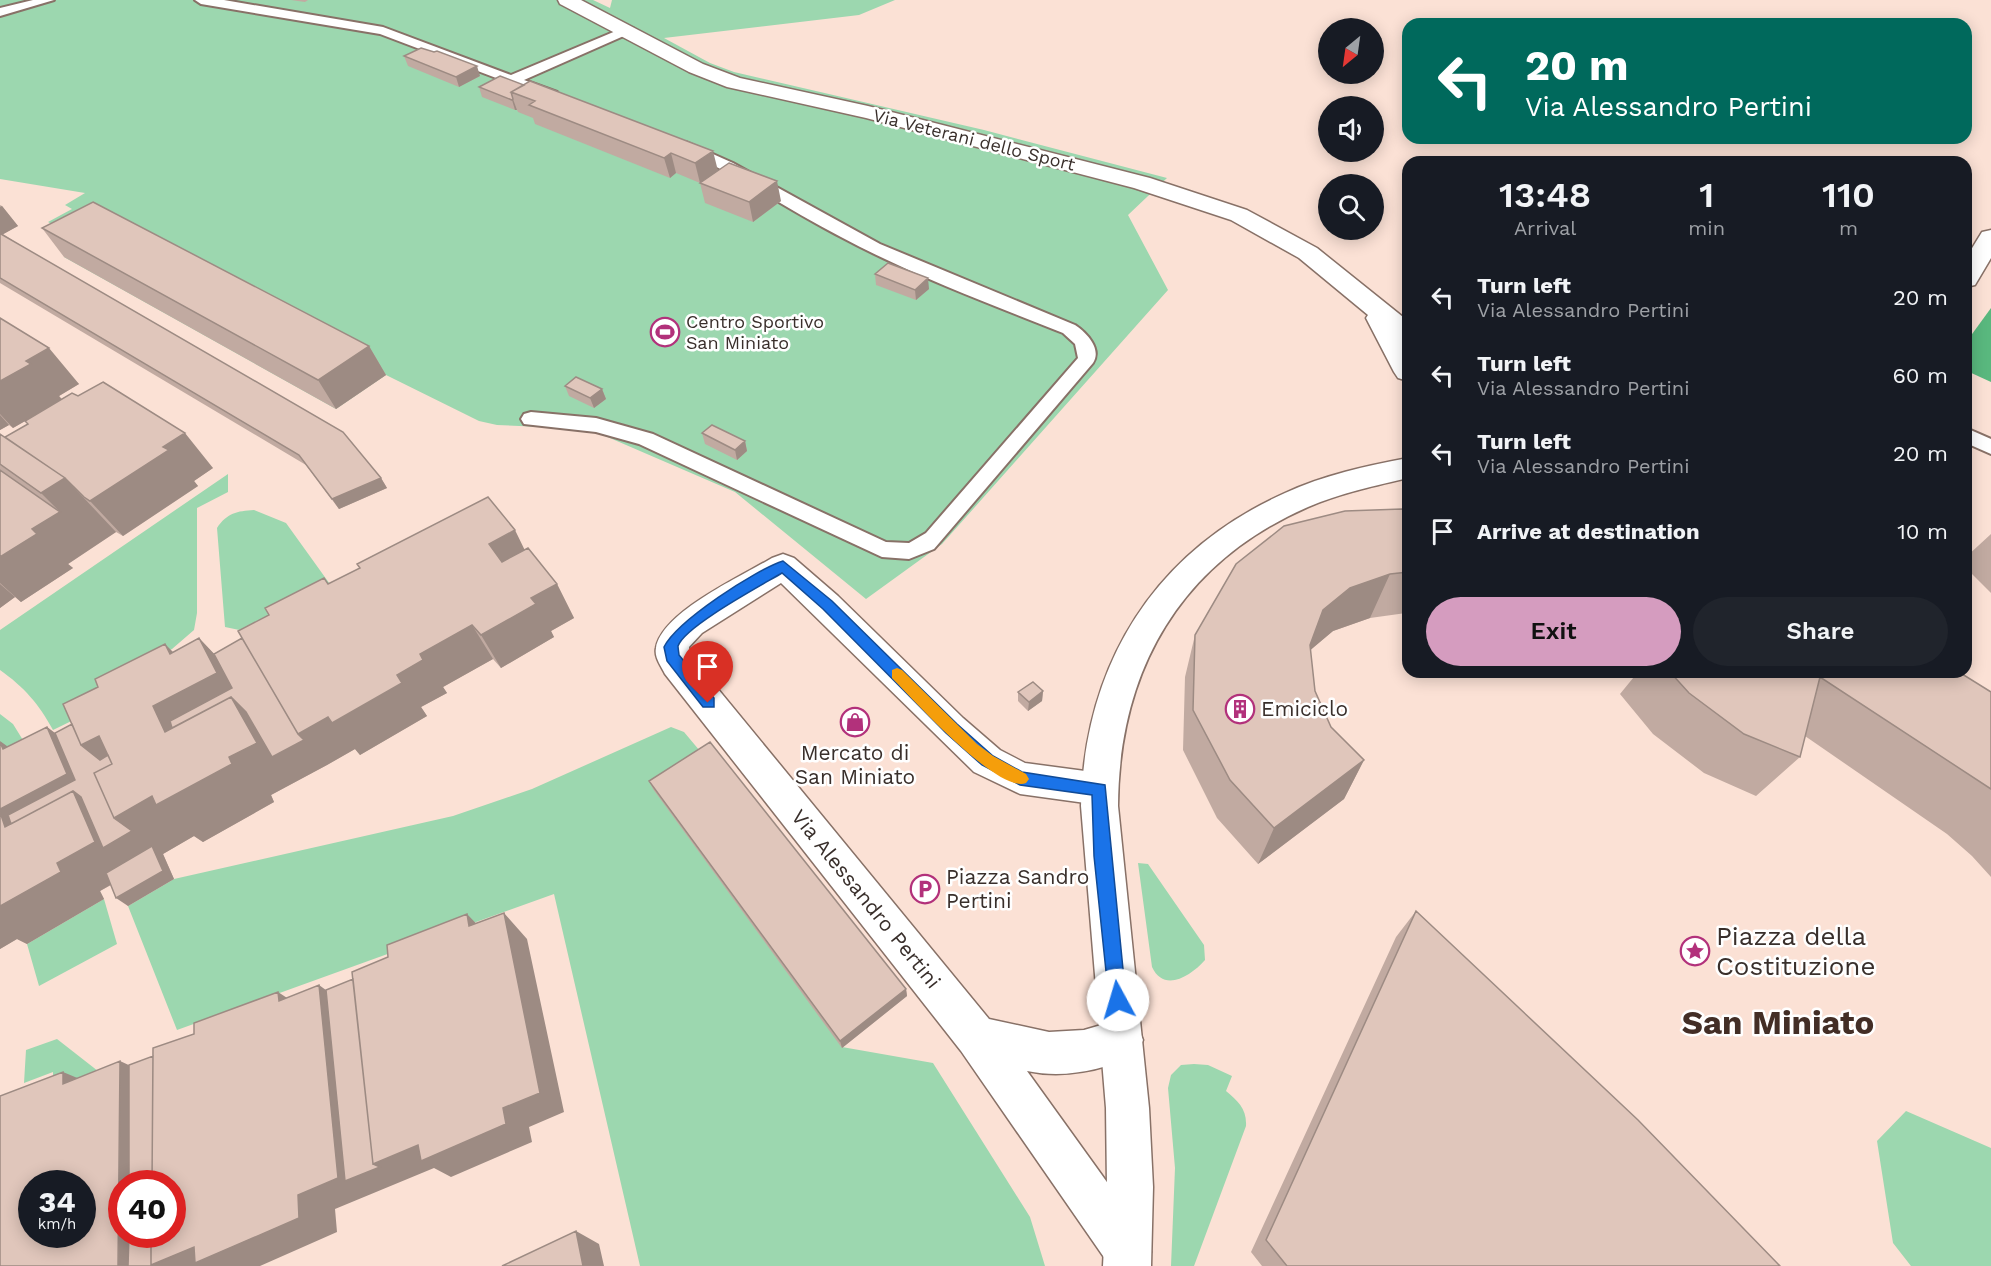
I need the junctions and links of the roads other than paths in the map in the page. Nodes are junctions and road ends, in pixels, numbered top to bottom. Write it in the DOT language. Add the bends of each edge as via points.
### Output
graph roads {
  1 [pos="48,0"];
  2 [pos="201,0"];
  3 [pos="567,0"];
  4 [pos="0,12"];
  5 [pos="628,31"];
  6 [pos="511,80"];
  7 [pos="565,100"];
  8 [pos="673,142"];
  9 [pos="1991,237"];
  10 [pos="1972,270"];
  11 [pos="1370,304"];
  12 [pos="1402,329"];
  13 [pos="1402,359"];
  14 [pos="531,419"];
  15 [pos="1972,438"];
  16 [pos="1991,447"];
  17 [pos="1402,469"];
  18 [pos="1100,789"];
  19 [pos="976,1036"];
  20 [pos="1122,1040"];
  21 [pos="1127,1259"];
  1 -- 4 [label="lane"];
  2 -- 6 [label="lane" via="371,28"];
  3 -- 5 [label="street, Via Veterani dello Sport"];
  5 -- 6 [label="lane"];
  5 -- 11 [label="street, Via Veterani dello Sport" via="734,83 930,128 1217,206 1308,253"];
  6 -- 7 [label="lane"];
  8 -- 14 [label="lane" via="722,162 838,230 893,257 1069,329 1081,337 1088,359 933,539 908,552 882,549 645,439 588,424"];
  9 -- 10 [label="street"];
  11 -- 12 [label="street, Via Veterani dello Sport"];
  11 -- 13 [label="street, Via Veterani dello Sport"];
  15 -- 16 [label="lane"];
  17 -- 18 [label="street" via="1346,481 1279,507 1240,530 1190,571 1155,613 1127,666 1108,725"];
  18 -- 19 [label="street, Via Alessandro Pertini" via="1020,778 987,761 783,566 714,608 674,641 671,651 677,664"];
  18 -- 20 [label="street" via="1102,856"];
  19 -- 20 [label="street" via="1008,1048 1052,1055 1079,1053"];
  19 -- 21 [label="street, Via Alessandro Pertini"];
  20 -- 21 [label="street" via="1130,1127"];
}
